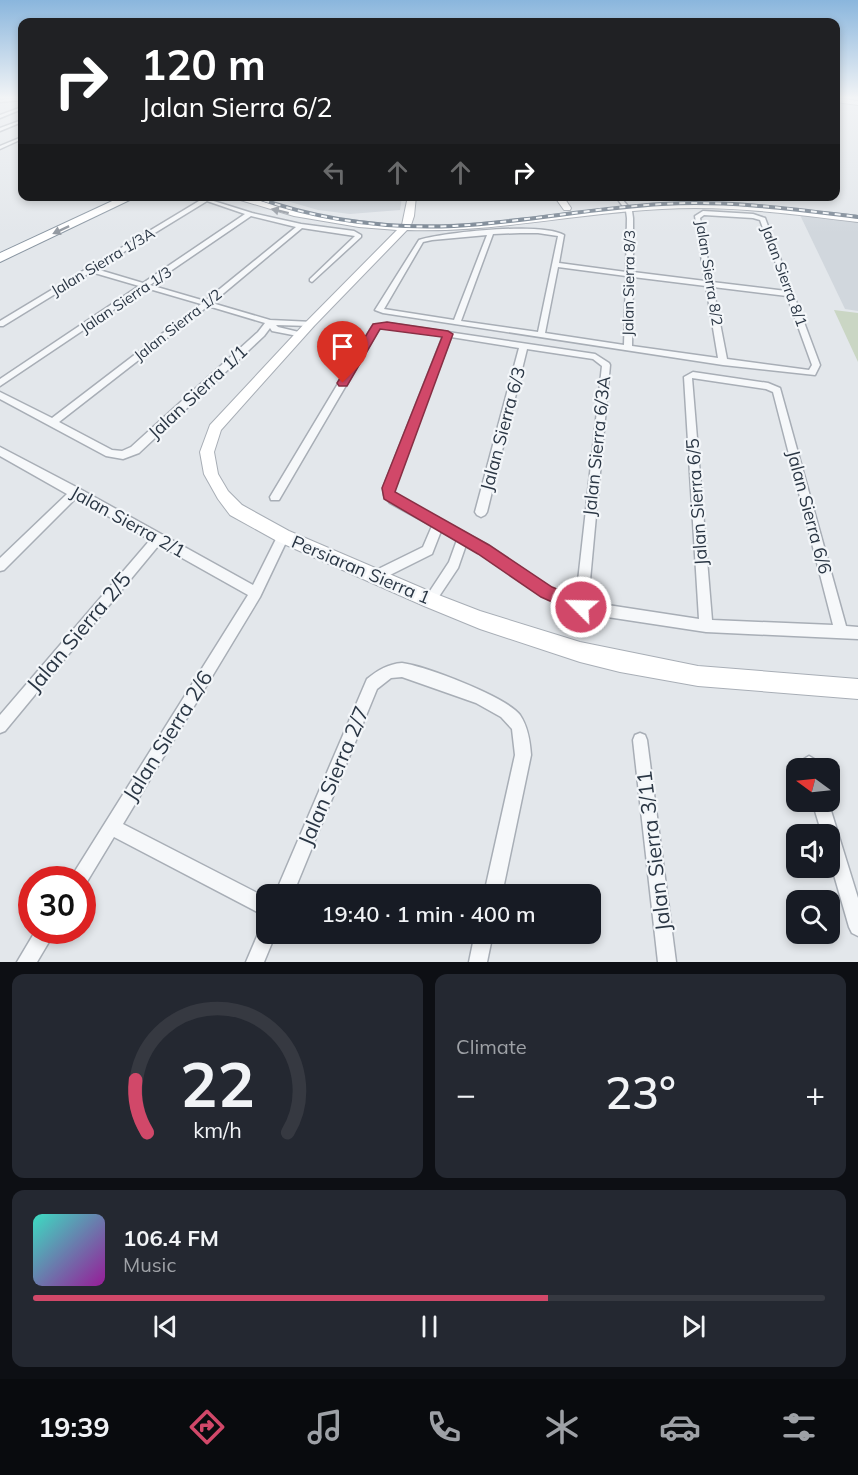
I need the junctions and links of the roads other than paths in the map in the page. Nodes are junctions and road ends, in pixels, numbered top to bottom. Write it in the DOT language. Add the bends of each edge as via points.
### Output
graph roads {
  1 [pos="99,201"];
  2 [pos="122,201"];
  3 [pos="203,201"];
  4 [pos="212,201"];
  5 [pos="249,201"];
  6 [pos="278,201"];
  7 [pos="412,201"];
  8 [pos="562,201"];
  9 [pos="641,201"];
  10 [pos="780,201"];
  11 [pos="625,205"];
  12 [pos="411,207"];
  13 [pos="858,211"];
  14 [pos="570,212"];
  15 [pos="729,213"];
  16 [pos="250,214"];
  17 [pos="370,218"];
  18 [pos="858,219"];
  19 [pos="301,226"];
  20 [pos="399,227"];
  21 [pos="490,234"];
  22 [pos="0,245"];
  23 [pos="0,258"];
  24 [pos="555,265"];
  25 [pos="92,270"];
  26 [pos="629,274"];
  27 [pos="312,280"];
  28 [pos="710,284"];
  29 [pos="147,286"];
  30 [pos="790,294"];
  31 [pos="207,304"];
  32 [pos="270,322"];
  33 [pos="457,322"];
  34 [pos="0,324"];
  35 [pos="305,329"];
  36 [pos="448,334"];
  37 [pos="541,335"];
  38 [pos="524,346"];
  39 [pos="628,348"];
  40 [pos="723,362"];
  41 [pos="688,378"];
  42 [pos="0,384"];
  43 [pos="0,395"];
  44 [pos="53,423"];
  45 [pos="1,453"];
  46 [pos="76,492"];
  47 [pos="275,497"];
  48 [pos="481,512"];
  49 [pos="438,524"];
  50 [pos="283,536"];
  51 [pos="158,538"];
  52 [pos="463,538"];
  53 [pos="0,566"];
  54 [pos="374,577"];
  55 [pos="256,593"];
  56 [pos="430,600"];
  57 [pos="581,607"];
  58 [pos="706,626"];
  59 [pos="841,633"];
  60 [pos="858,633"];
  61 [pos="852,691"];
  62 [pos="0,726"];
  63 [pos="640,740"];
  64 [pos="823,812"];
  65 [pos="112,827"];
  66 [pos="87,866"];
  67 [pos="288,884"];
  68 [pos="495,884"];
  69 [pos="256,902"];
  70 [pos="858,927"];
  71 [pos="37,944"];
  72 [pos="262,944"];
  73 [pos="482,944"];
  74 [pos="26,962"];
  75 [pos="255,962"];
  76 [pos="478,962"];
  77 [pos="667,962"];
  1 -- 22 [label="highway"];
  2 -- 23 [label="highway, one-way"];
  3 -- 25 [label="street, Jalan Sierra 1/3A"];
  4 -- 16 [label="street, Jalan Sierra 1/3A"];
  20 -- 5 [label="main road, one-way" via="310,218"];
  6 -- 17 [label="main road" via="321,212"];
  7 -- 12 [label="main road"];
  8 -- 14 [label="main road"];
  9 -- 11 [label="main road"];
  10 -- 13 [label="main road"];
  11 -- 14 [label="main road"];
  11 -- 18 [label="main road" via="740,206"];
  11 -- 26 [label="street, Jalan Sierra 8/3" via="630,218"];
  12 -- 17 [label="main road" via="397,217"];
  12 -- 20 [label="main road"];
  14 -- 20 [label="main road" via="479,226"];
  15 -- 28 [label="street, Jalan Sierra 8/2" via="703,213 697,217"];
  15 -- 30 [label="street, Jalan Sierra 8/1" via="763,219"];
  16 -- 19 [label="street"];
  16 -- 29 [label="street, Jalan Sierra 1/3"];
  17 -- 20 [label="main road"];
  19 -- 27 [label="street" via="359,236"];
  19 -- 31 [label="street, Jalan Sierra 1/2"];
  20 -- 35 [label="main road, Persiaran Sierra 1"];
  21 -- 24 [label="street" via="541,230 561,235"];
  21 -- 33 [label="street"];
  21 -- 33 [label="street" via="431,238 418,244 380,307 383,311"];
  24 -- 26 [label="street"];
  24 -- 37 [label="street"];
  25 -- 29 [label="street"];
  25 -- 34 [label="street, Jalan Sierra 1/3A"];
  26 -- 28 [label="street"];
  26 -- 39 [label="street, Jalan Sierra 8/3"];
  28 -- 30 [label="street"];
  28 -- 40 [label="street, Jalan Sierra 8/2"];
  29 -- 31 [label="street"];
  29 -- 42 [label="street, Jalan Sierra 1/3"];
  30 -- 40 [label="street, Jalan Sierra 8/1" via="816,365 812,373"];
  31 -- 32 [label="street"];
  31 -- 44 [label="street, Jalan Sierra 1/2"];
  32 -- 35 [label="street"];
  32 -- 35 [label="street" via="275,329"];
  32 -- 44 [label="street, Jalan Sierra 1/1" via="135,450 123,455 111,453"];
  33 -- 37 [label="street"];
  35 -- 50 [label="main road, Persiaran Sierra 1" via="215,428 207,452 211,474 236,510"];
  36 -- 38 [label="street, Jalan Sierra 6/3A"];
  36 -- 47 [label="street, Jalan Sierra 6/3A" via="387,325 376,327"];
  36 -- 49 [label="street" via="388,488 388,495 394,500"];
  37 -- 39 [label="street"];
  38 -- 48 [label="street, Jalan Sierra 6/3"];
  38 -- 57 [label="street, Jalan Sierra 6/3A" via="595,357 606,365"];
  39 -- 40 [label="street"];
  41 -- 58 [label="street, Jalan Sierra 6/5"];
  41 -- 59 [label="street, Jalan Sierra 6/6" via="704,376 777,390"];
  43 -- 44 [label="street"];
  45 -- 46 [label="street, Jalan Sierra 2/1"];
  46 -- 51 [label="street, Jalan Sierra 2/1"];
  46 -- 53 [label="street"];
  49 -- 52 [label="street"];
  49 -- 54 [label="street" via="428,550"];
  50 -- 54 [label="main road, Persiaran Sierra 1"];
  50 -- 55 [label="street, Jalan Sierra 2/6"];
  51 -- 55 [label="street, Jalan Sierra 2/1"];
  51 -- 62 [label="street, Jalan Sierra 2/5"];
  52 -- 56 [label="street" via="454,564"];
  52 -- 57 [label="street" via="546,592"];
  54 -- 56 [label="main road, Persiaran Sierra 1"];
  55 -- 65 [label="street, Jalan Sierra 2/6"];
  56 -- 61 [label="main road, Persiaran Sierra 1" via="480,620 620,662 698,676"];
  57 -- 58 [label="street"];
  58 -- 59 [label="street"];
  59 -- 60 [label="street"];
  63 -- 77 [label="street, Jalan Sierra 3/11"];
  64 -- 70 [label="street"];
  65 -- 66 [label="street, Jalan Sierra 2/6"];
  65 -- 69 [label="street"];
  67 -- 68 [label="street, Jalan Sierra 2/7" via="372,684 396,669 502,707 515,720 522,736 522,755"];
  71 -- 74 [label="street"];
  72 -- 75 [label="street"];
  73 -- 76 [label="street"];
}
